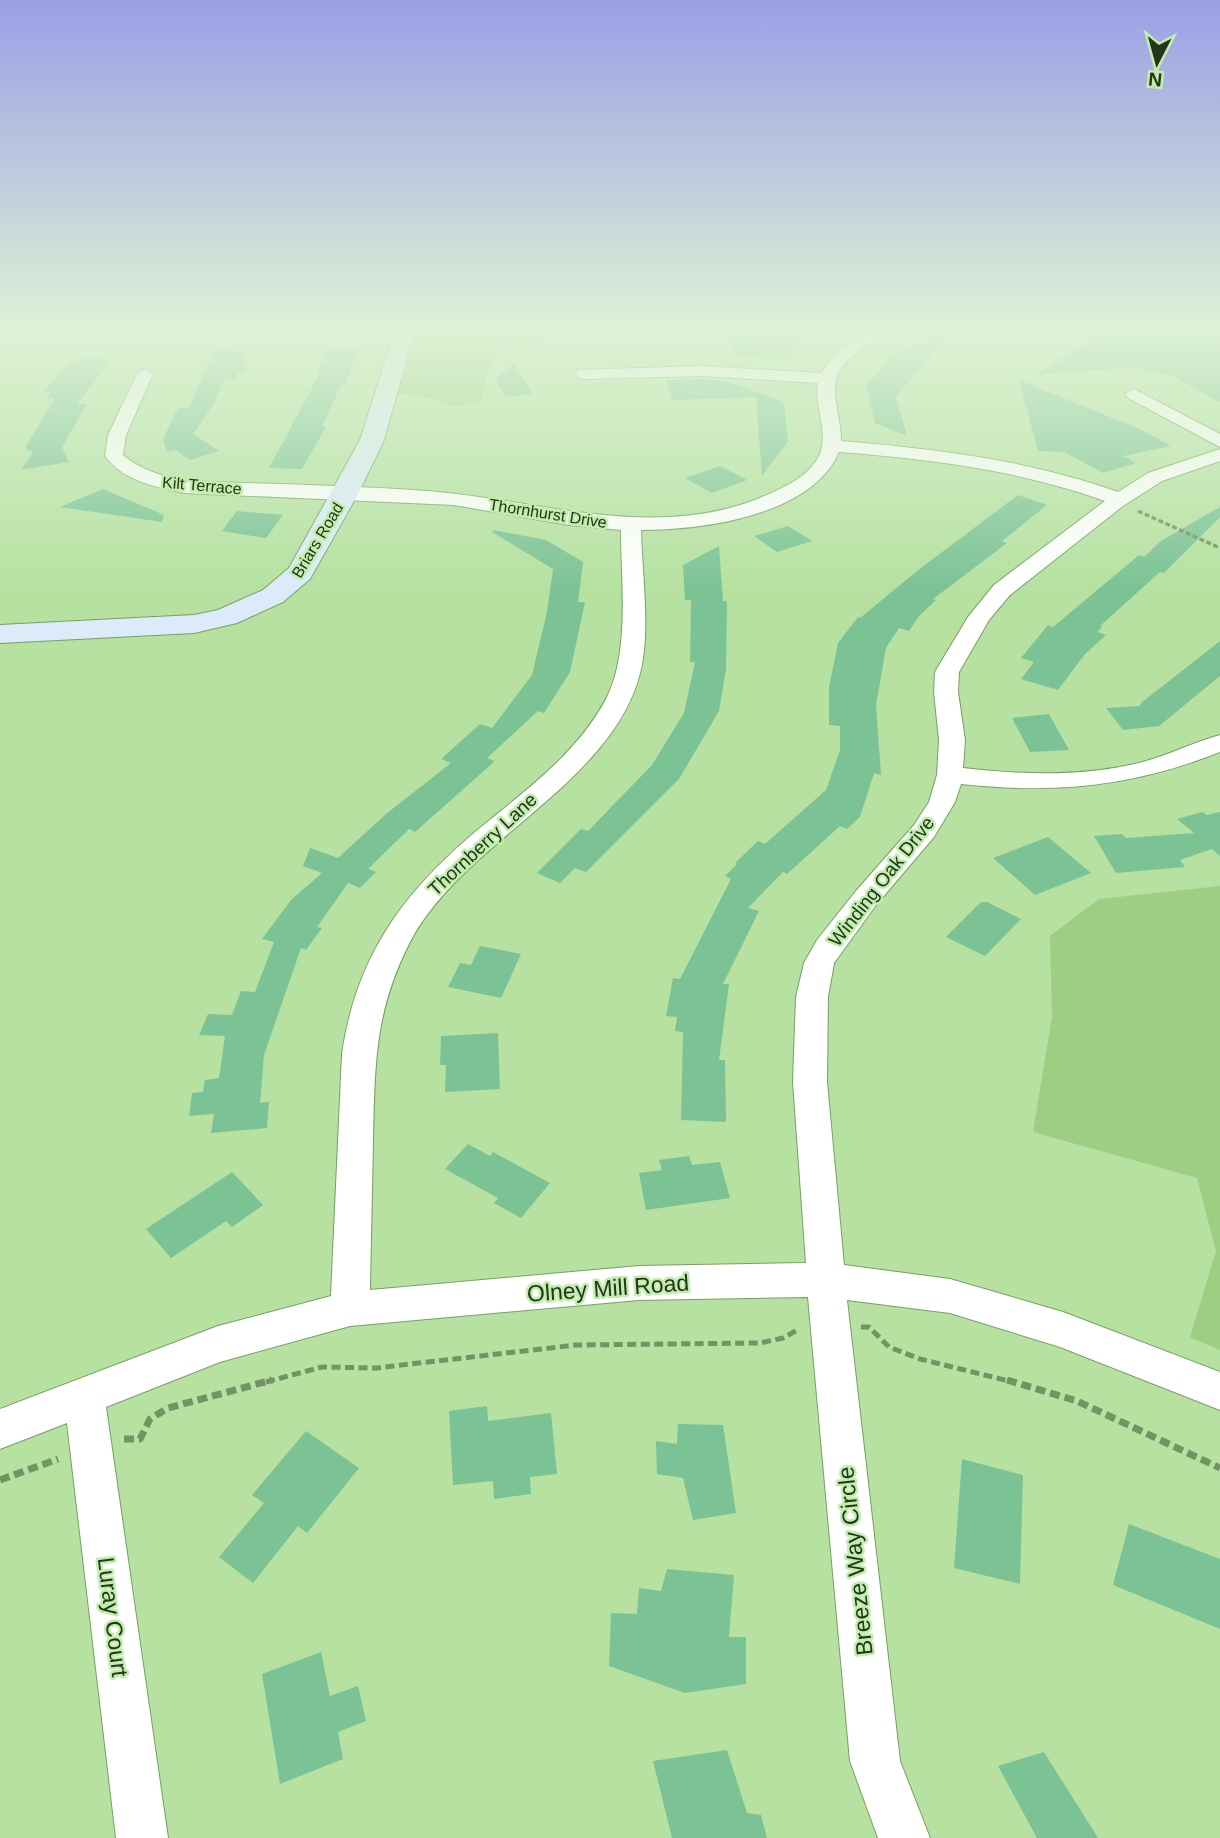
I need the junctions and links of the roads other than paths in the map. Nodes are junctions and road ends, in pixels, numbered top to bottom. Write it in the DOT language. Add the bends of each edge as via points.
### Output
graph roads {
  1 [pos="126,419"];
  2 [pos="378,419"];
  3 [pos="829,419"];
  4 [pos="1179,419"];
  5 [pos="1220,441"];
  6 [pos="832,446"];
  7 [pos="1220,455"];
  8 [pos="345,494"];
  9 [pos="1118,500"];
  10 [pos="631,523"];
  11 [pos="0,634"];
  12 [pos="1220,743"];
  13 [pos="950,775"];
  14 [pos="826,1280"];
  15 [pos="351,1308"];
  16 [pos="1220,1391"];
  17 [pos="84,1395"];
  18 [pos="0,1429"];
  19 [pos="142,1838"];
  20 [pos="904,1838"];
  1 -- 8 [label="street, Kilt Terrace" via="113,441 114,456 126,468 151,480 184,487"];
  2 -- 8 [label="street, Briars Road"];
  3 -- 6 [label="street"];
  4 -- 5 [label="street"];
  6 -- 9 [label="street" via="1002,464 1073,481"];
  6 -- 10 [label="street, Thornhurst Drive" via="812,478 769,502 704,519"];
  7 -- 9 [label="street, Winding Oak Drive" via="1156,477"];
  8 -- 10 [label="street, Thornhurst Drive" via="453,499 568,519"];
  8 -- 11 [label="street, Briars Road" via="300,573 253,607 194,624"];
  9 -- 13 [label="street, Winding Oak Drive" via="1002,590 978,617 947,672"];
  10 -- 15 [label="street, Thornberry Lane" via="632,652 618,699 598,732 570,763 422,901 384,966 368,1007 358,1055"];
  12 -- 13 [label="street" via="1173,763 1067,783 1014,783"];
  13 -- 14 [label="street, Winding Oak Drive" via="942,802 924,831 866,898 820,963 812,997 810,1082"];
  14 -- 15 [label="street, Olney Mill Road" via="639,1283"];
  14 -- 16 [label="street, Olney Mill Road" via="950,1296 1063,1330"];
  14 -- 20 [label="street, Breeze Way Circle" via="875,1761"];
  15 -- 17 [label="street, Olney Mill Road" via="218,1344"];
  17 -- 18 [label="street, Olney Mill Road"];
  17 -- 19 [label="street, Luray Court"];
}
